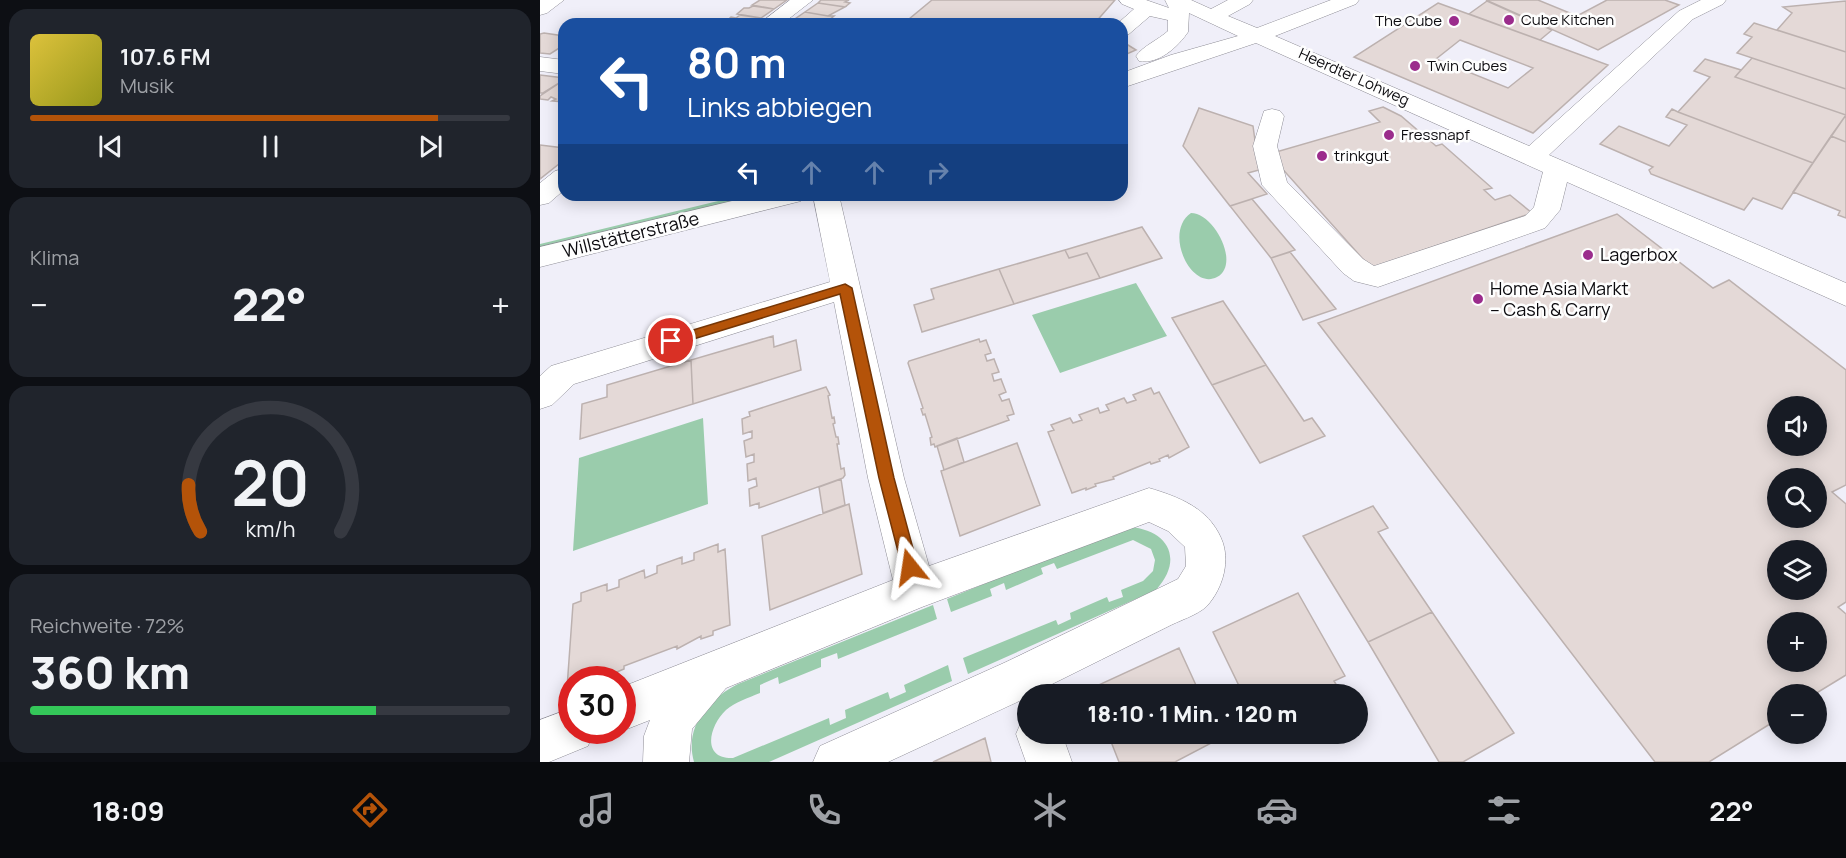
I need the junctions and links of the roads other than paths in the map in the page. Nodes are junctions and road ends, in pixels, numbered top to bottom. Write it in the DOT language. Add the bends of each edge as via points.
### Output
graph roads {
  1 [pos="554,0"];
  2 [pos="803,0"];
  3 [pos="1128,0"];
  4 [pos="1243,0"];
  5 [pos="1349,0"];
  6 [pos="1716,0"];
  7 [pos="1179,4"];
  8 [pos="540,9"];
  9 [pos="1147,9"];
  10 [pos="1212,16"];
  11 [pos="778,18"];
  12 [pos="1128,25"];
  13 [pos="1256,34"];
  14 [pos="1147,56"];
  15 [pos="1128,63"];
  16 [pos="540,64"];
  17 [pos="558,66"];
  18 [pos="1128,79"];
  19 [pos="1272,116"];
  20 [pos="1532,157"];
  21 [pos="1557,168"];
  22 [pos="558,182"];
  23 [pos="540,197"];
  24 [pos="689,201"];
  25 [pos="768,201"];
  26 [pos="827,201"];
  27 [pos="540,237"];
  28 [pos="540,257"];
  29 [pos="845,288"];
  30 [pos="1846,295"];
  31 [pos="540,396"];
  32 [pos="916,590"];
  33 [pos="711,673"];
  34 [pos="1029,684"];
  35 [pos="1017,690"];
  36 [pos="636,703"];
  37 [pos="558,736"];
  38 [pos="540,743"];
  39 [pos="1043,744"];
  40 [pos="666,762"];
  41 [pos="836,762"];
  42 [pos="1049,762"];
  1 -- 8 [label="street"];
  2 -- 11 [label="street"];
  3 -- 9 [label="street, Heerdter Lohweg"];
  4 -- 10 [label="street"];
  5 -- 13 [label="street"];
  6 -- 20 [label="street" via="1686,15"];
  7 -- 9 [label="street, Heerdter Lohweg"];
  7 -- 10 [label="street, Heerdter Lohweg"];
  7 -- 14 [label="street" via="1178,32"];
  9 -- 12 [label="street"];
  10 -- 13 [label="street, Heerdter Lohweg"];
  13 -- 14 [label="street"];
  13 -- 18 [label="street"];
  13 -- 20 [label="street, Heerdter Lohweg" via="1288,56"];
  14 -- 15 [label="street"];
  16 -- 17 [label="street"];
  19 -- 21 [label="street" via="1265,146 1275,185 1358,271 1378,277 1535,222 1547,210"];
  20 -- 21 [label="street, Heerdter Lohweg"];
  21 -- 30 [label="street, Heerdter Lohweg"];
  22 -- 23 [label="street"];
  24 -- 27 [label="street, Willstätterstraße"];
  25 -- 28 [label="street, Willstätterstraße"];
  26 -- 29 [label="street"];
  29 -- 31 [label="street" via="562,375"];
  29 -- 32 [label="street" via="886,478"];
  32 -- 33 [label="street"];
  32 -- 34 [label="street" via="1149,505 1183,518 1201,538 1208,555 1203,576 1192,592"];
  33 -- 36 [label="street"];
  33 -- 40 [label="street" via="674,716 667,736"];
  35 -- 41 [label="street"];
  37 -- 38 [label="street"];
  39 -- 42 [label="street"];
}
